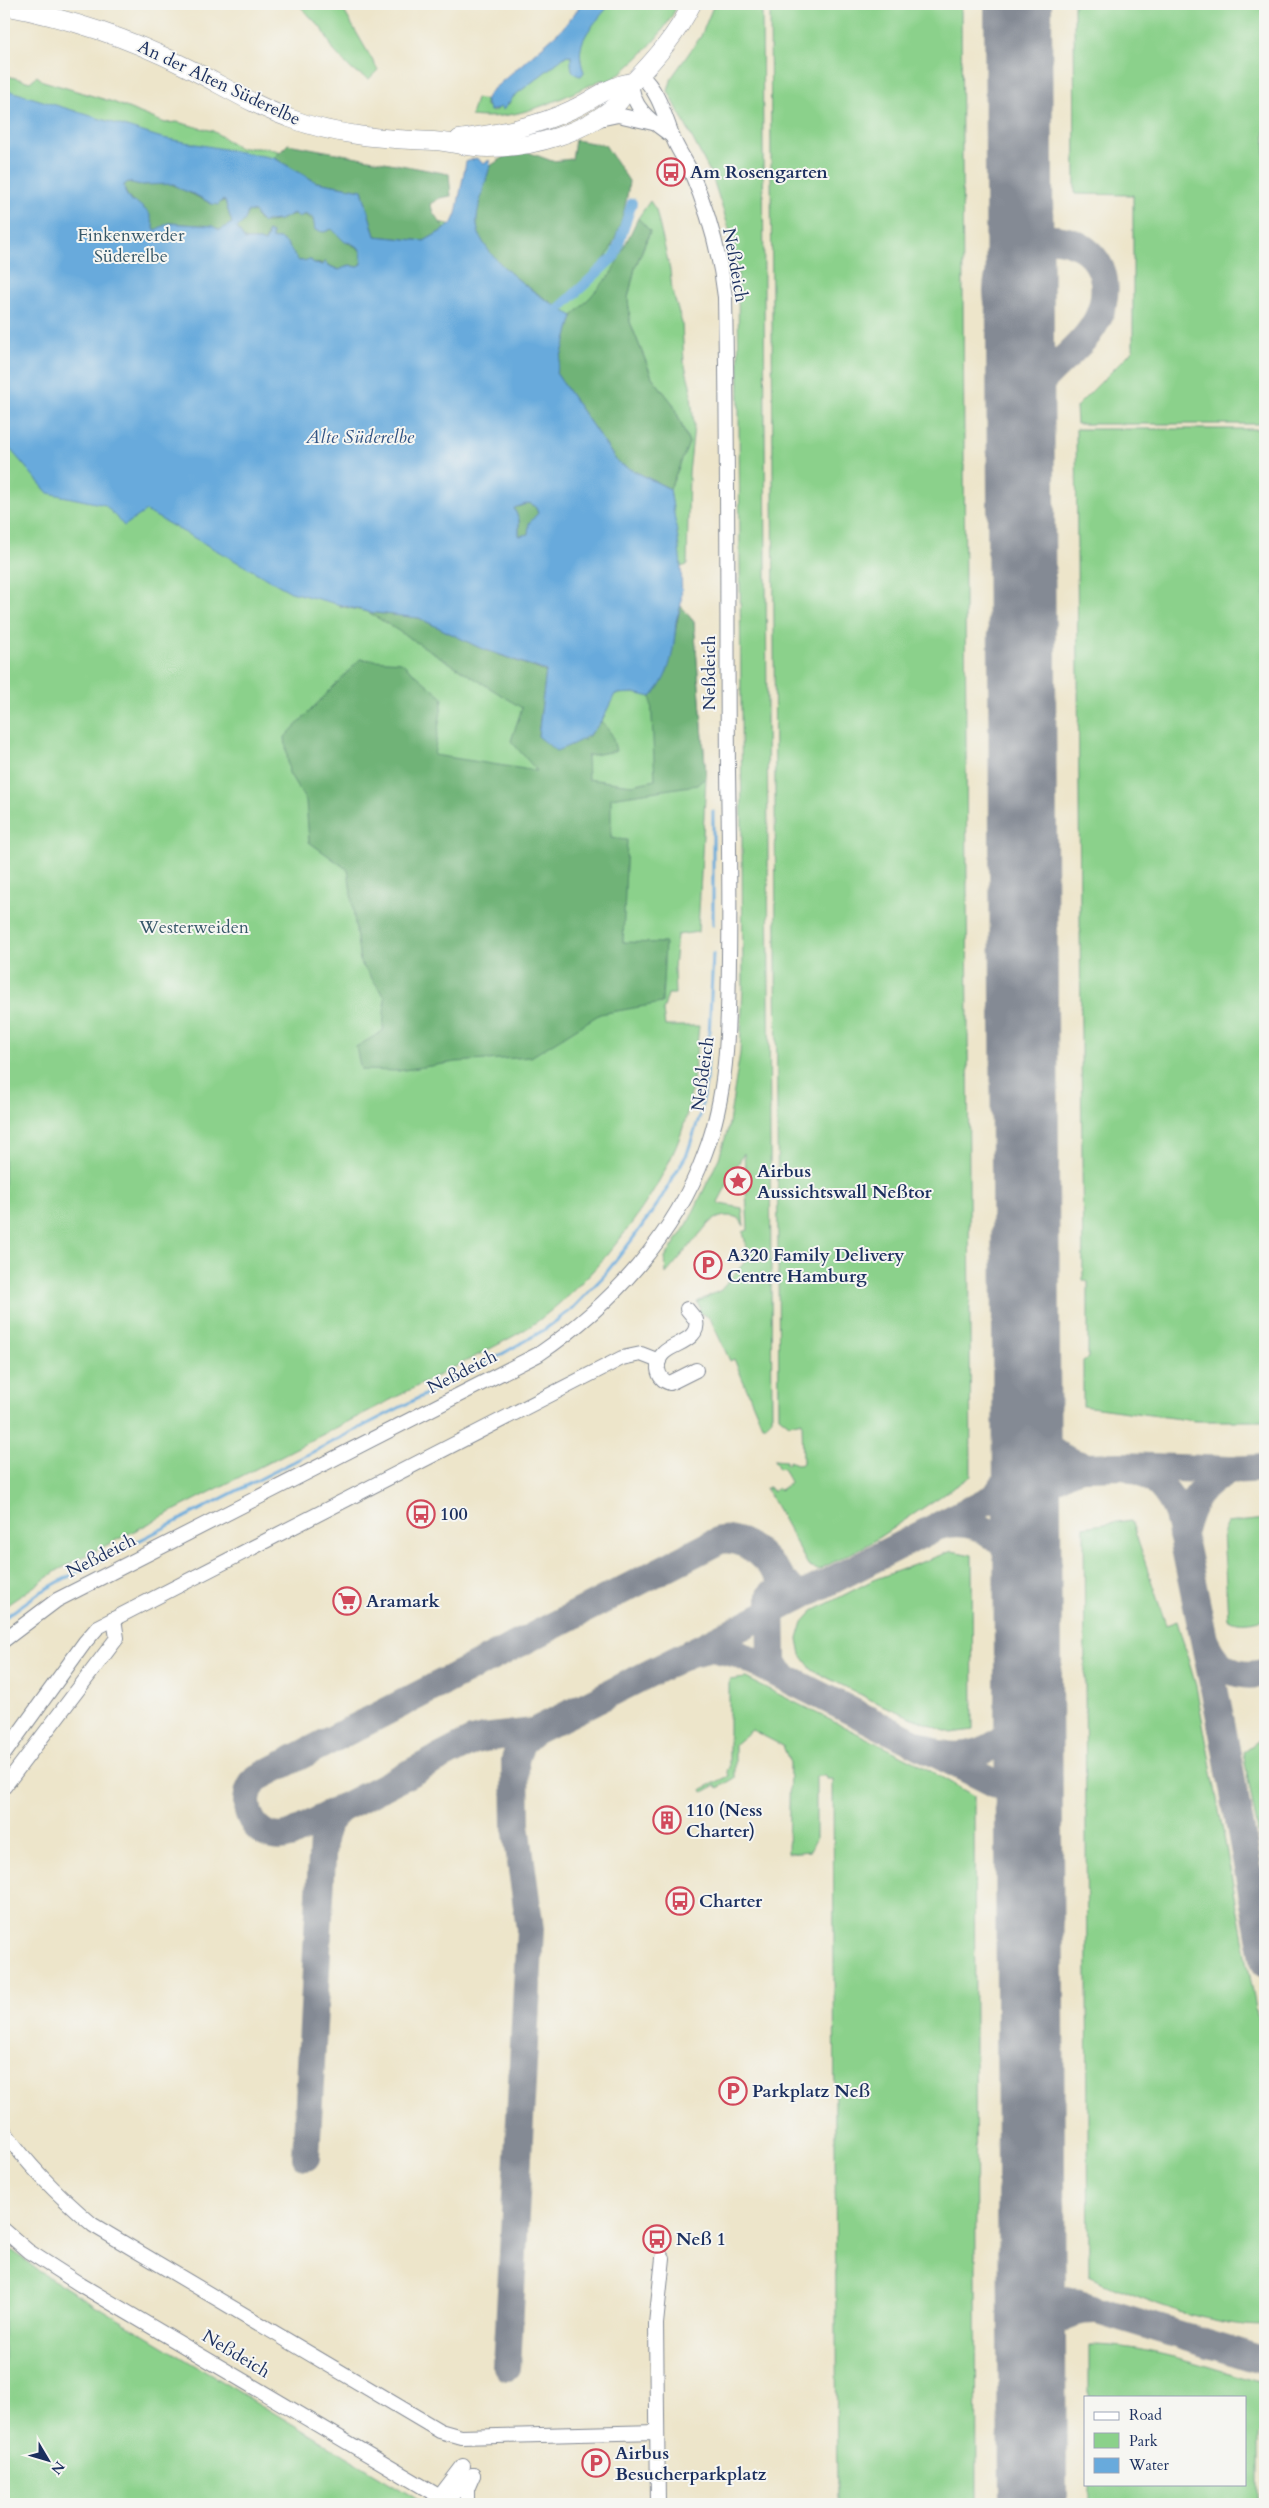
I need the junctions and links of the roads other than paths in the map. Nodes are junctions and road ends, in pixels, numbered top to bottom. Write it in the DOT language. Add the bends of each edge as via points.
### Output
graph roads {
  1 [pos="692,4"];
  2 [pos="4,6"];
  3 [pos="636,79"];
  4 [pos="593,121"];
  5 [pos="653,123"];
  6 [pos="672,136"];
  7 [pos="438,141"];
  8 [pos="686,1309"];
  9 [pos="659,1360"];
  10 [pos="696,1370"];
  11 [pos="114,1619"];
  12 [pos="4,1640"];
  13 [pos="4,1754"];
  14 [pos="4,1787"];
  15 [pos="4,2131"];
  16 [pos="4,2230"];
  17 [pos="663,2258"];
  18 [pos="657,2432"];
  19 [pos="447,2501"];
  20 [pos="467,2504"];
  21 [pos="658,2504"];
  1 -- 3 [label="main road" via="671,39"];
  2 -- 7 [label="main road, An der Alten Süderelbe" via="117,36 184,65 264,108 306,125 357,136"];
  3 -- 4 [label="main road, An der Alten Süderelbe" via="618,102"];
  3 -- 5 [label="street, Neßdeich" via="635,102"];
  3 -- 6 [label="street, Neßdeich" via="647,82 666,114"];
  3 -- 7 [label="main road, An der Alten Süderelbe" via="614,85 573,109 530,126"];
  4 -- 5 [label="street" via="607,115 618,115"];
  4 -- 7 [label="main road, An der Alten Süderelbe" via="557,136 512,146 472,147"];
  5 -- 6 [label="street, Neßdeich"];
  6 -- 12 [label="street, Neßdeich" via="706,211 722,275 725,305 728,1043 718,1109 698,1171 669,1224 618,1289 593,1314 539,1354 57,1600"];
  8 -- 9 [label="street" via="696,1320 695,1331 666,1351"];
  9 -- 10 [label="street" via="658,1372 670,1383"];
  9 -- 11 [label="street" via="641,1354 622,1358"];
  11 -- 13 [label="street" via="98,1627 85,1642"];
  11 -- 14 [label="street" via="117,1638"];
  15 -- 18 [label="street" via="34,2170 93,2225 440,2431 461,2437"];
  16 -- 19 [label="street, Neßdeich" via="28,2251 81,2284"];
  17 -- 18 [label="street" via="656,2324"];
  18 -- 21 [label="street"];
  19 -- 20 [label="street" via="468,2470"];
}
